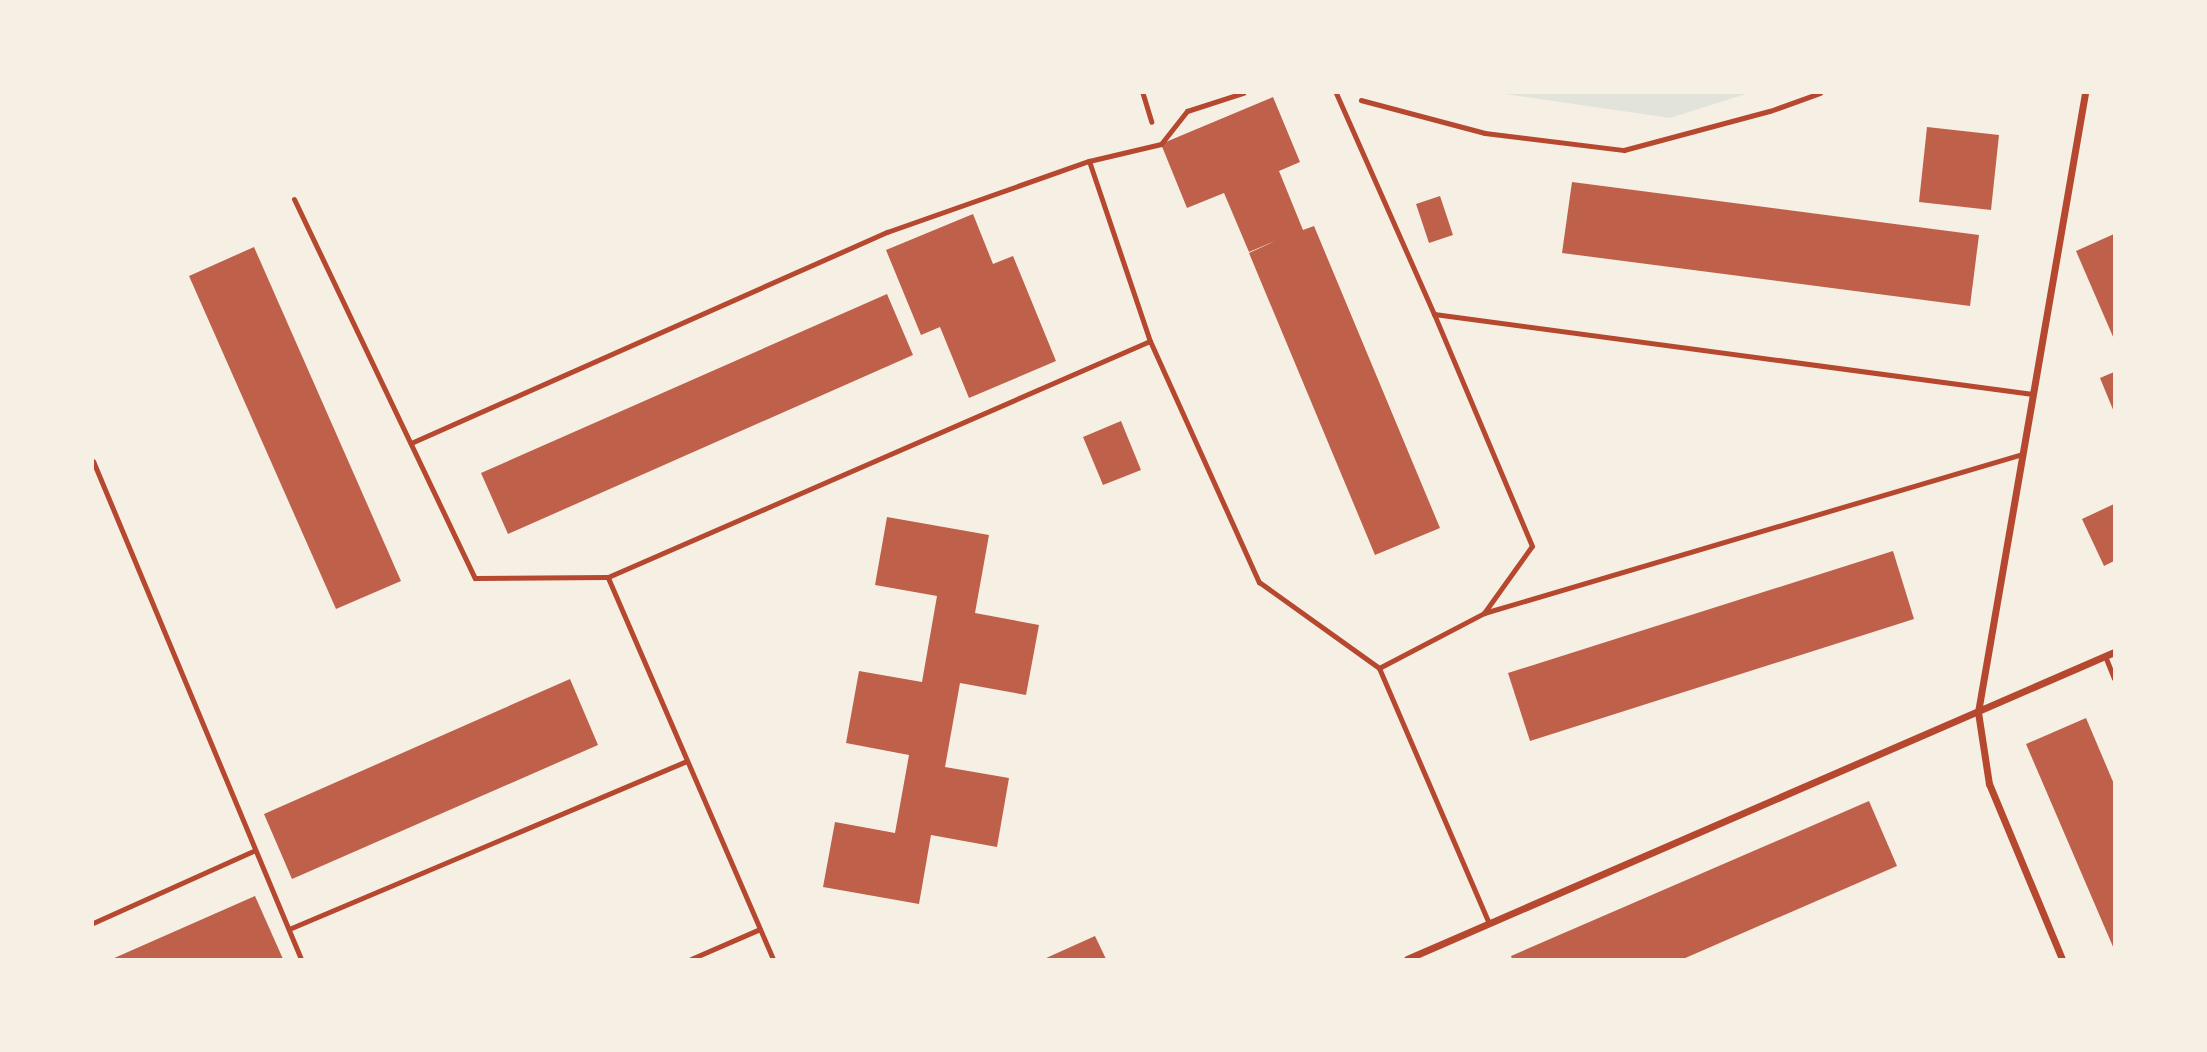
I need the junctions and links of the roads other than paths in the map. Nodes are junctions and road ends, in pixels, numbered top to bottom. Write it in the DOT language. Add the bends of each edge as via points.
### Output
graph roads {
  1 [pos="1243,93"];
  2 [pos="1336,93"];
  3 [pos="2085,93"];
  4 [pos="1089,161"];
  5 [pos="294,198"];
  6 [pos="1434,314"];
  7 [pos="1150,341"];
  8 [pos="2033,394"];
  9 [pos="411,443"];
  10 [pos="2022,454"];
  11 [pos="93,461"];
  12 [pos="608,577"];
  13 [pos="1484,613"];
  14 [pos="2114,652"];
  15 [pos="2105,656"];
  16 [pos="1379,668"];
  17 [pos="2114,678"];
  18 [pos="1978,712"];
  19 [pos="687,761"];
  20 [pos="253,851"];
  21 [pos="93,923"];
  22 [pos="1489,923"];
  23 [pos="289,929"];
  24 [pos="760,929"];
  25 [pos="301,959"];
  26 [pos="691,959"];
  27 [pos="773,959"];
  28 [pos="1407,959"];
  29 [pos="2062,959"];
  1 -- 4 [label="lane" via="1187,111 1161,144"];
  2 -- 6 [label="lane"];
  3 -- 8 [label="street"];
  4 -- 7 [label="lane"];
  4 -- 9 [label="lane" via="887,232"];
  5 -- 9 [label="lane"];
  6 -- 8 [label="lane"];
  6 -- 13 [label="lane" via="1532,546"];
  7 -- 12 [label="lane"];
  7 -- 16 [label="lane" via="1259,582"];
  8 -- 10 [label="street"];
  9 -- 12 [label="lane" via="475,578"];
  10 -- 13 [label="lane"];
  10 -- 18 [label="street"];
  11 -- 20 [label="lane"];
  12 -- 19 [label="lane"];
  13 -- 16 [label="lane"];
  14 -- 15 [label="street"];
  15 -- 17 [label="lane"];
  15 -- 18 [label="street"];
  16 -- 22 [label="lane"];
  18 -- 22 [label="street"];
  18 -- 29 [label="street" via="1989,783"];
  19 -- 23 [label="lane"];
  19 -- 24 [label="lane"];
  20 -- 21 [label="lane"];
  20 -- 23 [label="lane"];
  22 -- 28 [label="street"];
  23 -- 25 [label="lane"];
  24 -- 26 [label="lane"];
  24 -- 27 [label="lane"];
}
